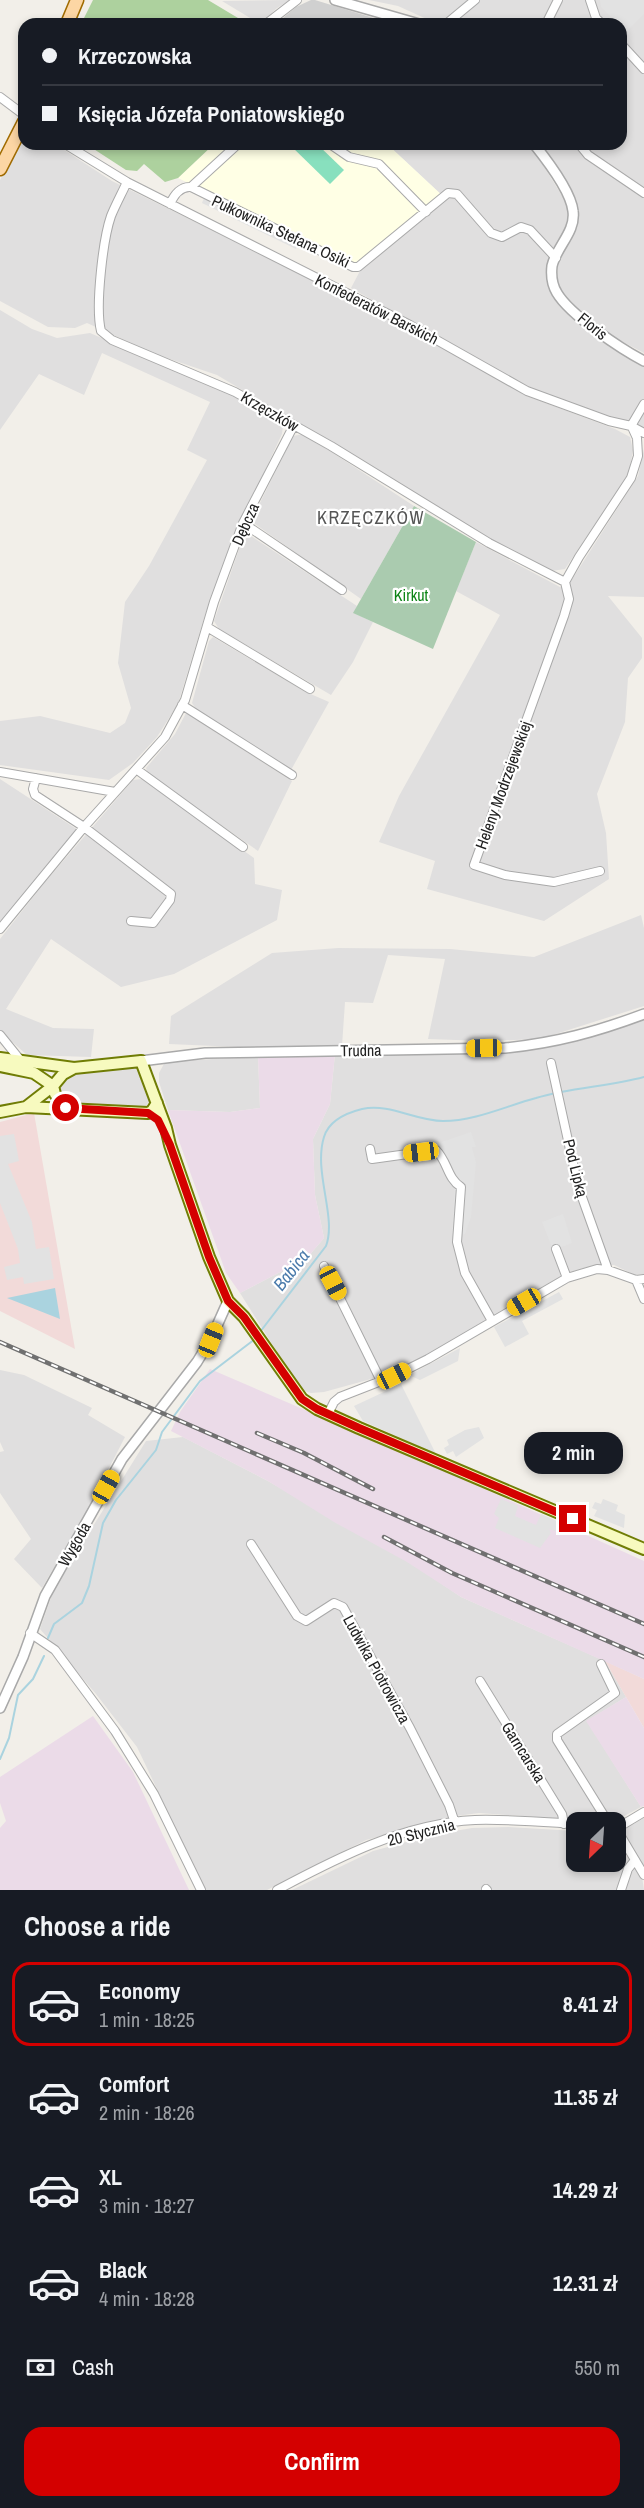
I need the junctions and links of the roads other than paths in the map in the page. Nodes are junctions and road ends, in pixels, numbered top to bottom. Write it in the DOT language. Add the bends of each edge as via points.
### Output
graph roads {
  1 [pos="76,0"];
  2 [pos="297,0"];
  3 [pos="335,0"];
  4 [pos="476,0"];
  5 [pos="558,0"];
  6 [pos="590,0"];
  7 [pos="69,18"];
  8 [pos="274,18"];
  9 [pos="398,18"];
  10 [pos="454,18"];
  11 [pos="549,18"];
  12 [pos="596,18"];
  13 [pos="627,51"];
  14 [pos="644,69"];
  15 [pos="0,97"];
  16 [pos="18,110"];
  17 [pos="18,134"];
  18 [pos="75,150"];
  19 [pos="232,150"];
  20 [pos="339,150"];
  21 [pos="538,150"];
  22 [pos="584,150"];
  23 [pos="0,169"];
  24 [pos="127,182"];
  25 [pos="192,187"];
  26 [pos="644,192"];
  27 [pos="170,204"];
  28 [pos="426,212"];
  29 [pos="556,258"];
  30 [pos="644,361"];
  31 [pos="644,404"];
  32 [pos="294,425"];
  33 [pos="631,426"];
  34 [pos="644,433"];
  35 [pos="243,523"];
  36 [pos="565,582"];
  37 [pos="342,591"];
  38 [pos="207,627"];
  39 [pos="310,689"];
  40 [pos="182,705"];
  41 [pos="136,769"];
  42 [pos="0,772"];
  43 [pos="292,775"];
  44 [pos="36,778"];
  45 [pos="116,792"];
  46 [pos="84,827"];
  47 [pos="243,847"];
  48 [pos="600,871"];
  49 [pos="131,921"];
  50 [pos="0,929"];
  51 [pos="644,1014"];
  52 [pos="0,1035"];
  53 [pos="1,1061"];
  54 [pos="21,1061"];
  55 [pos="141,1061"];
  56 [pos="551,1063"];
  57 [pos="74,1068"];
  58 [pos="53,1086"];
  59 [pos="157,1103"];
  60 [pos="26,1107"];
  61 [pos="66,1108"];
  62 [pos="0,1112"];
  63 [pos="148,1113"];
  64 [pos="170,1145"];
  65 [pos="370,1149"];
  66 [pos="556,1249"];
  67 [pos="324,1266"];
  68 [pos="608,1270"];
  69 [pos="567,1278"];
  70 [pos="640,1280"];
  71 [pos="644,1299"];
  72 [pos="228,1301"];
  73 [pos="492,1321"];
  74 [pos="381,1381"];
  75 [pos="328,1414"];
  76 [pos="251,1544"];
  77 [pos="644,1549"];
  78 [pos="30,1633"];
  79 [pos="602,1664"];
  80 [pos="480,1681"];
  81 [pos="0,1708"];
  82 [pos="602,1812"];
  83 [pos="644,1812"];
  84 [pos="626,1821"];
  85 [pos="455,1823"];
  86 [pos="564,1824"];
  87 [pos="626,1845"];
  88 [pos="635,1860"];
  89 [pos="644,1875"];
  90 [pos="201,1890"];
  91 [pos="277,1890"];
  92 [pos="621,1890"];
  1 -- 7 [label="main road"];
  2 -- 8 [label="street"];
  3 -- 9 [label="street"];
  4 -- 10 [label="street"];
  5 -- 11 [label="street"];
  6 -- 12 [label="street"];
  13 -- 14 [label="street"];
  15 -- 16 [label="street"];
  17 -- 23 [label="main road"];
  18 -- 24 [label="street, Konfederatów Barskich"];
  19 -- 25 [label="street, Pułkownika Stefana Osiki"];
  20 -- 28 [label="street" via="349,157 379,164"];
  21 -- 29 [label="street" via="573,209 571,228"];
  22 -- 26 [label="street"];
  24 -- 27 [label="street, Konfederatów Barskich"];
  24 -- 32 [label="street, Krzęczków" via="111,217 105,250 98,320 101,331 112,340 236,392"];
  25 -- 27 [label="street, Pułkownika Stefana Osiki" via="178,191"];
  25 -- 28 [label="street, Pułkownika Stefana Osiki" via="353,267 358,267"];
  27 -- 33 [label="street, Konfederatów Barskich" via="410,325 527,391"];
  28 -- 29 [label="street, Pułkownika Stefana Osiki" via="448,194 457,194 491,232 502,237 521,227 530,230"];
  29 -- 30 [label="street, Floris" via="552,280 565,303"];
  31 -- 33 [label="street"];
  32 -- 35 [label="street, Dębcza"];
  32 -- 36 [label="street, Krzęczków" via="489,543"];
  33 -- 34 [label="street, Konfederatów Barskich"];
  33 -- 36 [label="street" via="637,438 638,456 631,477"];
  35 -- 37 [label="street"];
  35 -- 38 [label="street, Dębcza"];
  36 -- 48 [label="street, Heleny Modrzejewskiej" via="569,599 564,616 474,865 505,875 554,882"];
  38 -- 39 [label="street"];
  38 -- 40 [label="street, Dębcza"];
  40 -- 41 [label="street, Dębcza" via="165,737"];
  40 -- 43 [label="street"];
  41 -- 45 [label="street, Dębcza"];
  41 -- 47 [label="street"];
  42 -- 44 [label="street"];
  44 -- 45 [label="street"];
  44 -- 46 [label="street" via="35,795"];
  45 -- 46 [label="street, Dębcza"];
  46 -- 49 [label="street" via="171,894 153,922"];
  46 -- 50 [label="street, Dębcza"];
  51 -- 55 [label="street, Trudna" via="581,1036 525,1046 206,1053"];
  52 -- 54 [label="street"];
  53 -- 54 [label="main road, Trudna"];
  53 -- 58 [label="main road" via="34,1073"];
  54 -- 57 [label="main road, Trudna"];
  55 -- 57 [label="main road, Trudna"];
  55 -- 59 [label="main road"];
  56 -- 68 [label="street, Pod Lipką" via="578,1186"];
  57 -- 58 [label="main road"];
  58 -- 60 [label="main road"];
  58 -- 61 [label="main road"];
  59 -- 63 [label="main road"];
  59 -- 64 [label="main road"];
  60 -- 61 [label="main road"];
  60 -- 62 [label="main road"];
  61 -- 63 [label="main road"];
  63 -- 64 [label="main road" via="158,1120"];
  64 -- 72 [label="main road"];
  65 -- 73 [label="street" via="372,1159 436,1150 445,1159 452,1181 461,1187 458,1242 465,1273"];
  66 -- 69 [label="street"];
  67 -- 74 [label="street"];
  68 -- 69 [label="street" via="587,1271"];
  68 -- 70 [label="street"];
  69 -- 73 [label="street"];
  70 -- 71 [label="street"];
  72 -- 75 [label="main road" via="244,1317 297,1394"];
  72 -- 78 [label="street, Wygoda" via="197,1362 122,1459 45,1596"];
  73 -- 74 [label="street"];
  74 -- 75 [label="street" via="340,1397"];
  75 -- 77 [label="main road"];
  76 -- 85 [label="street, Ludwika Piotrowicza" via="297,1616 306,1621 334,1604 343,1608 410,1728"];
  78 -- 81 [label="street, Wygoda"];
  78 -- 90 [label="street" via="55,1650 115,1731 154,1794"];
  79 -- 82 [label="street" via="615,1693 557,1734"];
  80 -- 86 [label="street, Garncarska" via="562,1814"];
  83 -- 84 [label="street"];
  85 -- 86 [label="street, 20 Stycznia" via="474,1820"];
  85 -- 91 [label="street, 20 Stycznia" via="422,1828 378,1842"];
  87 -- 88 [label="street"];
  88 -- 89 [label="street"];
  88 -- 92 [label="street"];
}
